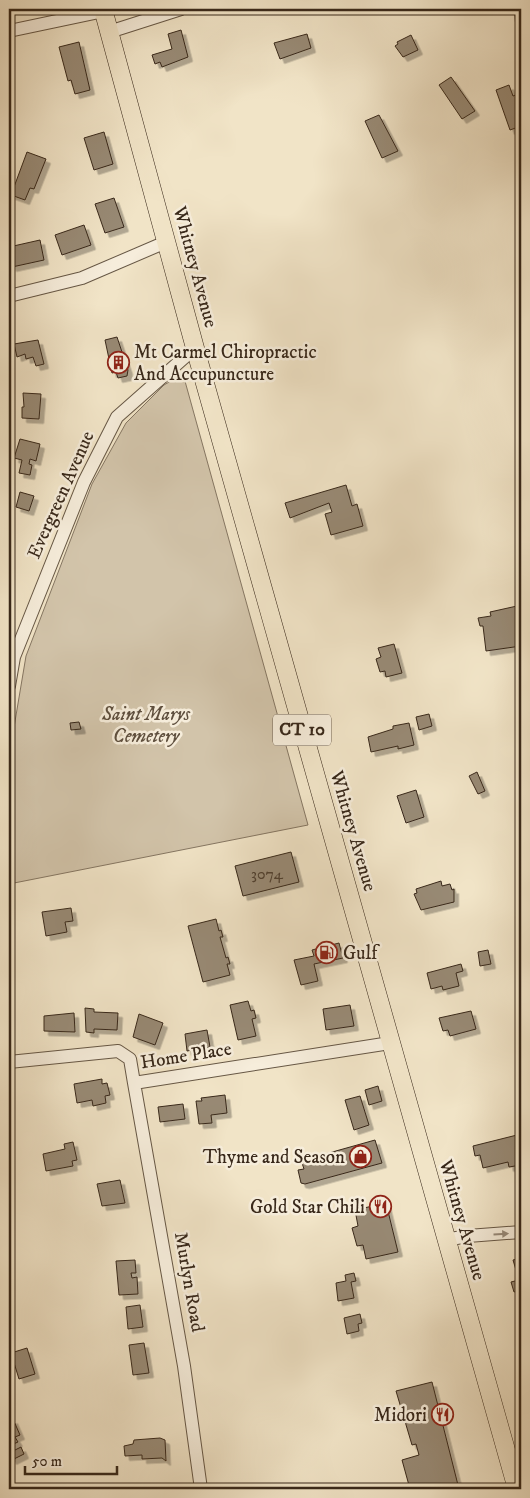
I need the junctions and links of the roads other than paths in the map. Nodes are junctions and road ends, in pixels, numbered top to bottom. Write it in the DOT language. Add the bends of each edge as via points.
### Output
graph roads {
  1 [pos="181,9"];
  2 [pos="103,10"];
  3 [pos="9,31"];
  4 [pos="109,32"];
  5 [pos="166,242"];
  6 [pos="9,296"];
  7 [pos="194,348"];
  8 [pos="11,656"];
  9 [pos="9,686"];
  10 [pos="390,1043"];
  11 [pos="9,1062"];
  12 [pos="134,1083"];
  13 [pos="521,1232"];
  14 [pos="445,1240"];
  15 [pos="201,1489"];
  16 [pos="517,1489"];
  1 -- 4 [label="street"];
  2 -- 3 [label="street"];
  2 -- 4 [label="highway, Whitney Avenue / CT 10"];
  4 -- 5 [label="highway, Whitney Avenue / CT 10"];
  5 -- 6 [label="street" via="82,278"];
  5 -- 7 [label="highway, Whitney Avenue / CT 10"];
  7 -- 8 [label="street, Evergreen Avenue" via="117,417 84,482"];
  7 -- 10 [label="highway, Whitney Avenue / CT 10"];
  8 -- 9 [label="street, Evergreen Avenue"];
  10 -- 12 [label="street, Home Place"];
  10 -- 14 [label="highway, Whitney Avenue / CT 10"];
  11 -- 12 [label="street, Home Place" via="118,1050 130,1059"];
  12 -- 15 [label="street, Murlyn Road" via="184,1366"];
  14 -- 13 [label="street, one-way"];
  14 -- 16 [label="highway, Whitney Avenue / CT 10"];
}
